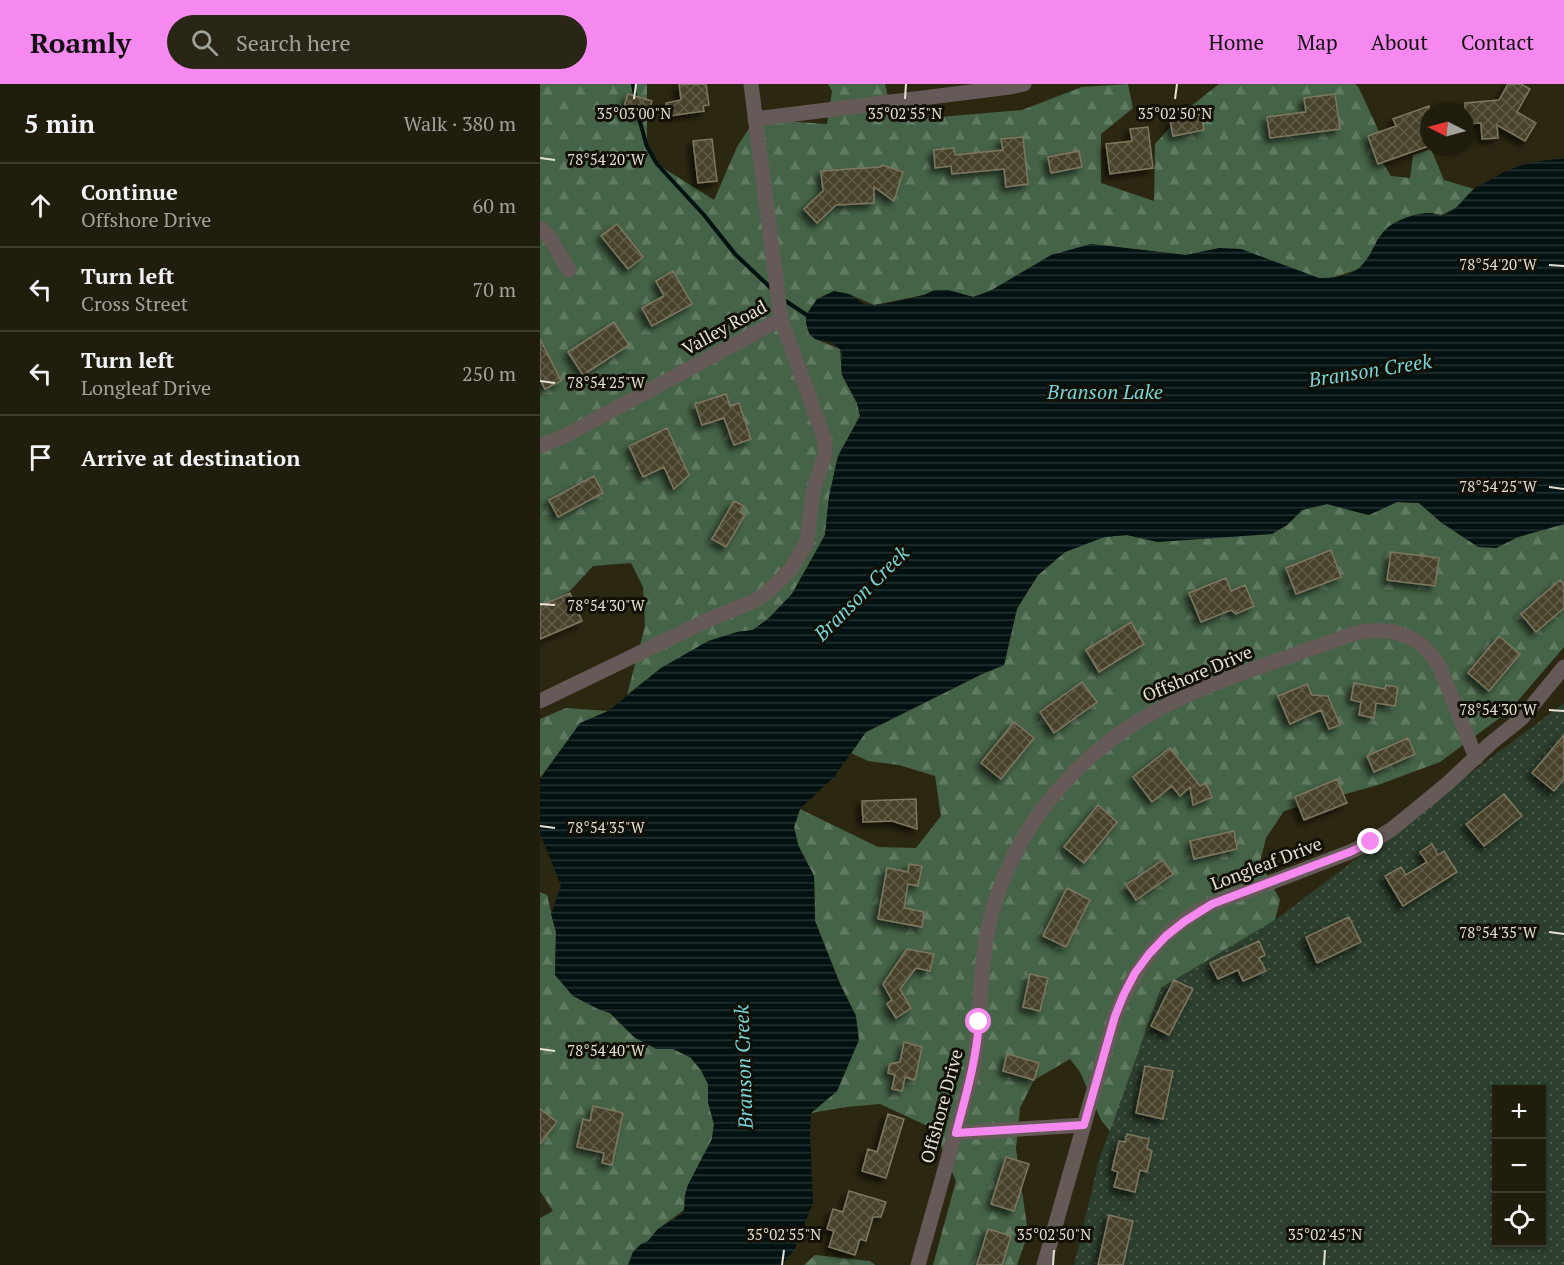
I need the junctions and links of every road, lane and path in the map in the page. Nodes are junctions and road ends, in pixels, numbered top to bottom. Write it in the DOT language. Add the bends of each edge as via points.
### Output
graph roads {
  1 [pos="751,84"];
  2 [pos="1024,84"];
  3 [pos="966,88"];
  4 [pos="755,119"];
  5 [pos="540,228"];
  6 [pos="569,270"];
  7 [pos="782,319"];
  8 [pos="540,446"];
  9 [pos="1564,667"];
  10 [pos="540,701"];
  11 [pos="1476,758"];
  12 [pos="1084,1125"];
  13 [pos="956,1133"];
  14 [pos="918,1265"];
  15 [pos="1044,1265"];
  1 -- 4 [label="street, Valley Road"];
  2 -- 3 [label="street"];
  3 -- 4 [label="street"];
  4 -- 7 [label="street, Valley Road"];
  5 -- 6 [label="street"];
  7 -- 8 [label="street, Valley Road"];
  7 -- 10 [label="street" via="825,446 813,492 807,542 799,556 779,582 754,601"];
  9 -- 11 [label="street, Longleaf Drive" via="1522,718"];
  11 -- 12 [label="street, Longleaf Drive" via="1371,842 1212,904 1166,936 1135,973 1124,994"];
  11 -- 13 [label="street, Offshore Drive" via="1432,654 1391,631 1352,634 1218,682 1133,724 1082,763 1050,799 1019,845 992,912 983,955 977,1046"];
  12 -- 13 [label="street"];
  12 -- 15 [label="street, Longleaf Drive"];
  13 -- 14 [label="street, Offshore Drive"];
}
